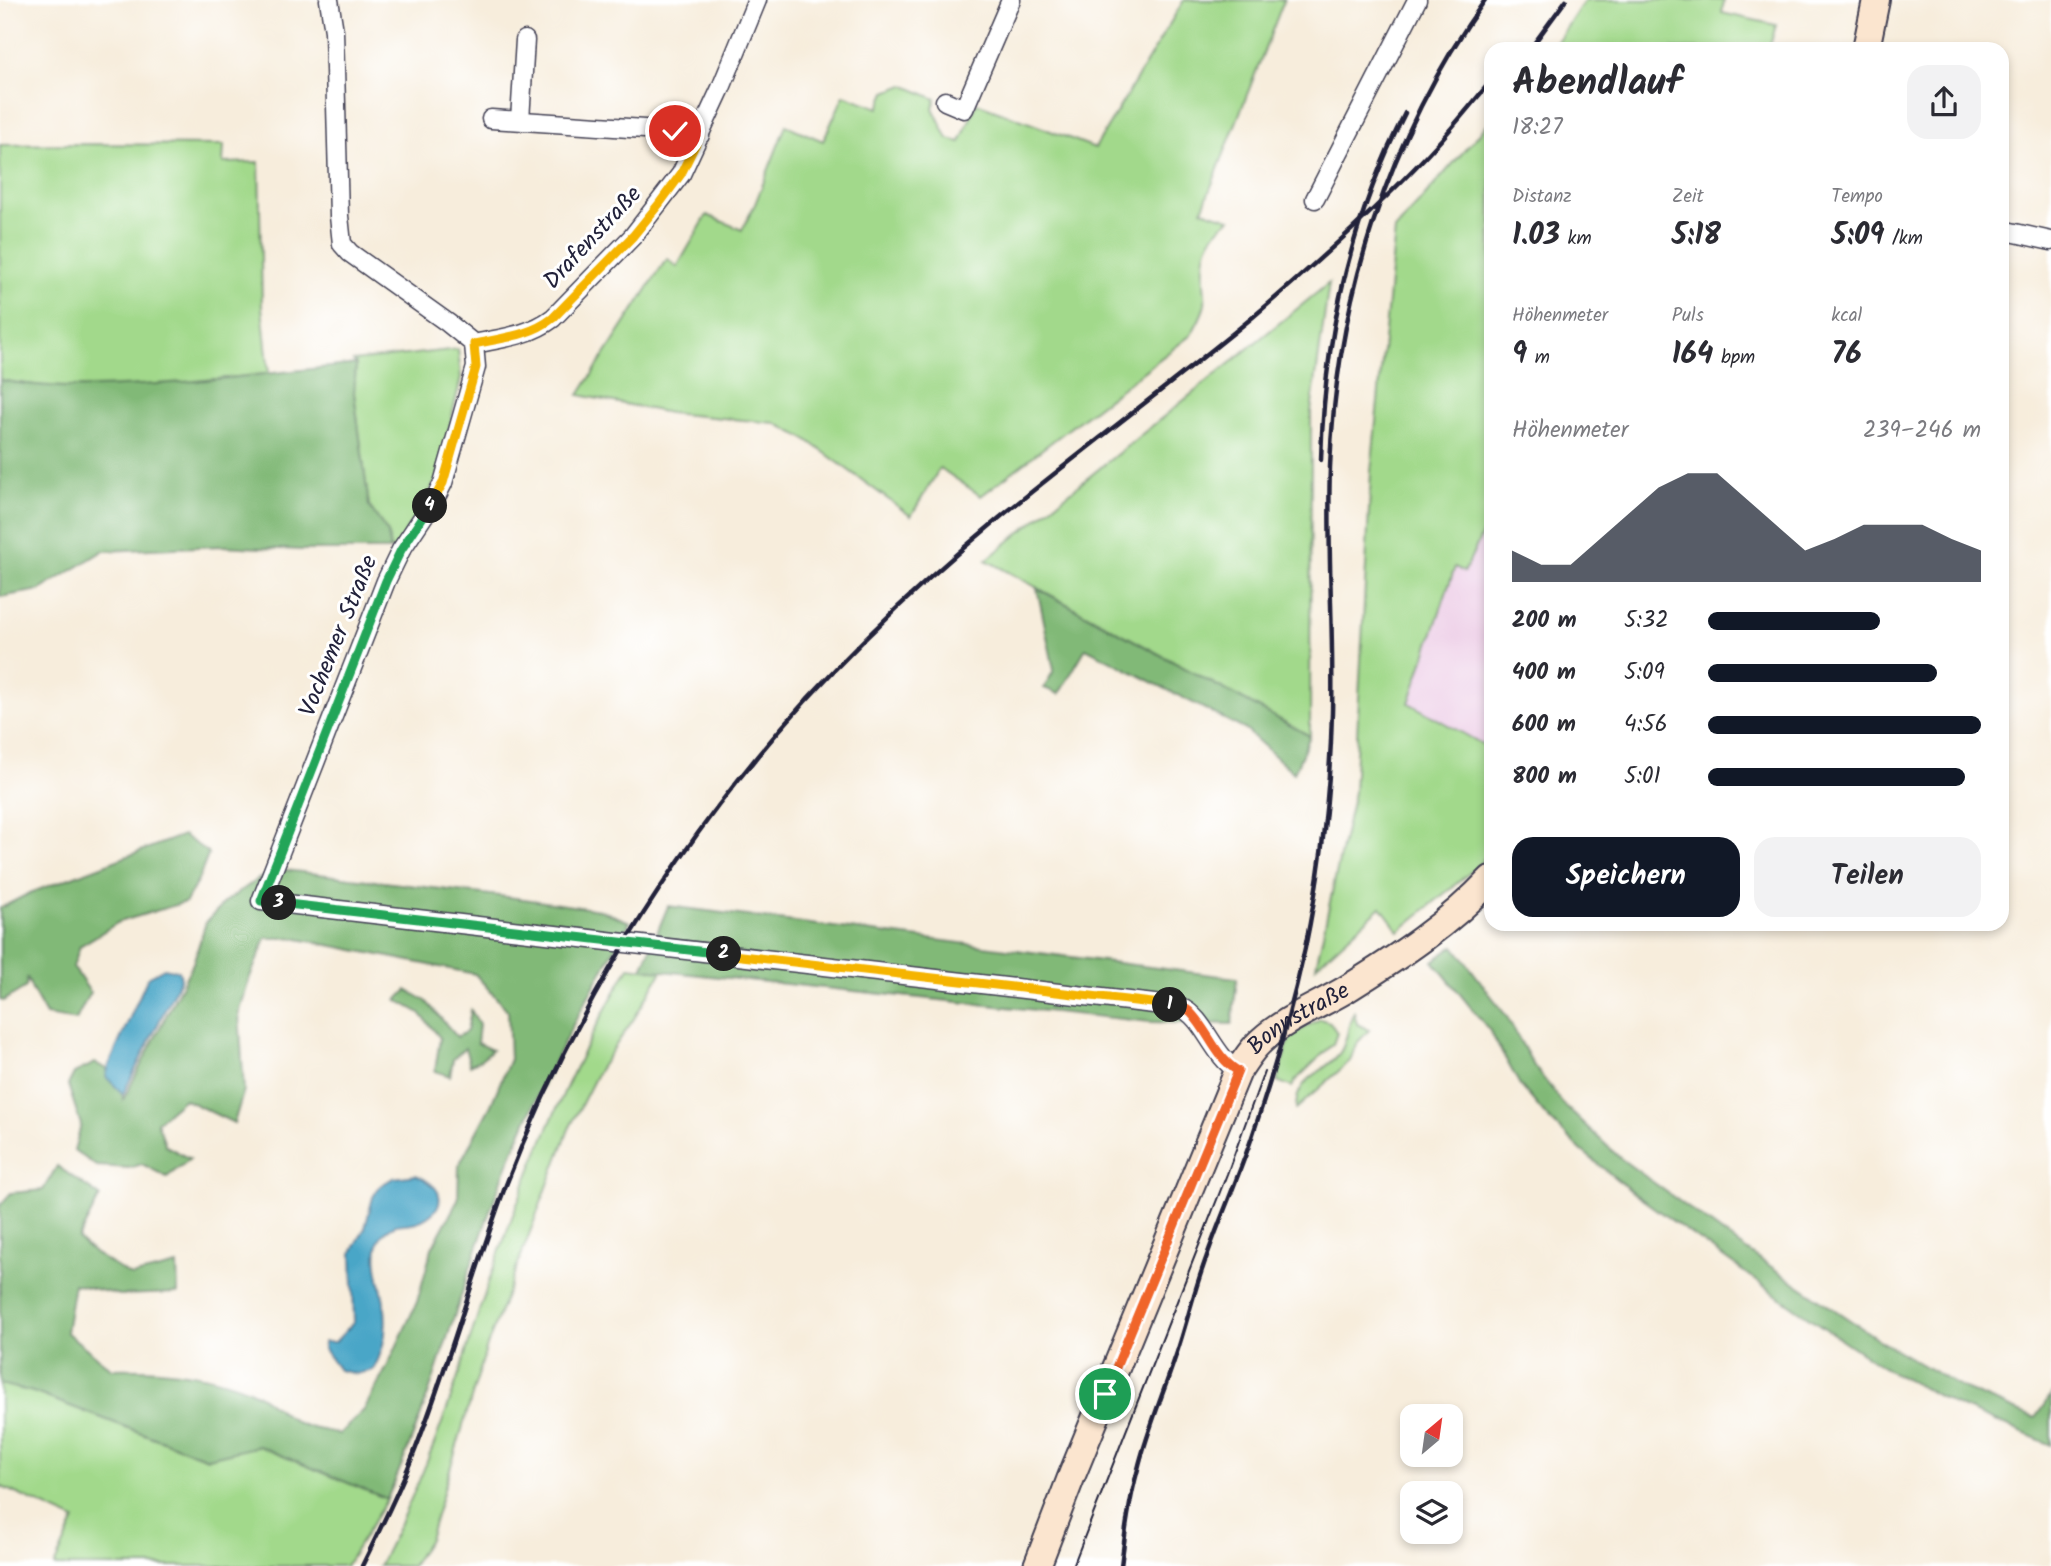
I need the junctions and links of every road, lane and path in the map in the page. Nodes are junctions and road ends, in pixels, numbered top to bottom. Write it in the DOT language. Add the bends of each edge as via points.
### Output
graph roads {
  1 [pos="329,0"];
  2 [pos="757,0"];
  3 [pos="1011,0"];
  4 [pos="1417,0"];
  5 [pos="1876,0"];
  6 [pos="525,40"];
  7 [pos="1868,42"];
  8 [pos="944,101"];
  9 [pos="491,118"];
  10 [pos="520,120"];
  11 [pos="700,135"];
  12 [pos="1315,199"];
  13 [pos="2009,232"];
  14 [pos="2051,241"];
  15 [pos="474,344"];
  16 [pos="1484,886"];
  17 [pos="1238,1071"];
  18 [pos="1037,1566"];
  1 -- 15 [label="street" via="342,244"];
  2 -- 11 [label="street, Drafenstraße"];
  3 -- 8 [label="street" via="964,109"];
  4 -- 12 [label="street"];
  5 -- 7 [label="main road"];
  6 -- 10 [label="street"];
  9 -- 10 [label="street"];
  10 -- 11 [label="street"];
  11 -- 15 [label="street, Drafenstraße" via="681,174 659,204 553,318 522,334"];
  13 -- 14 [label="street"];
  15 -- 17 [label="street, Vochemer Straße" via="476,367 443,483 386,581 261,901 1180,1007 1190,1011 1228,1065"];
  16 -- 17 [label="main road, Bonnstraße" via="1410,949 1262,1040"];
  17 -- 18 [label="main road, Bonnstraße"];
}
